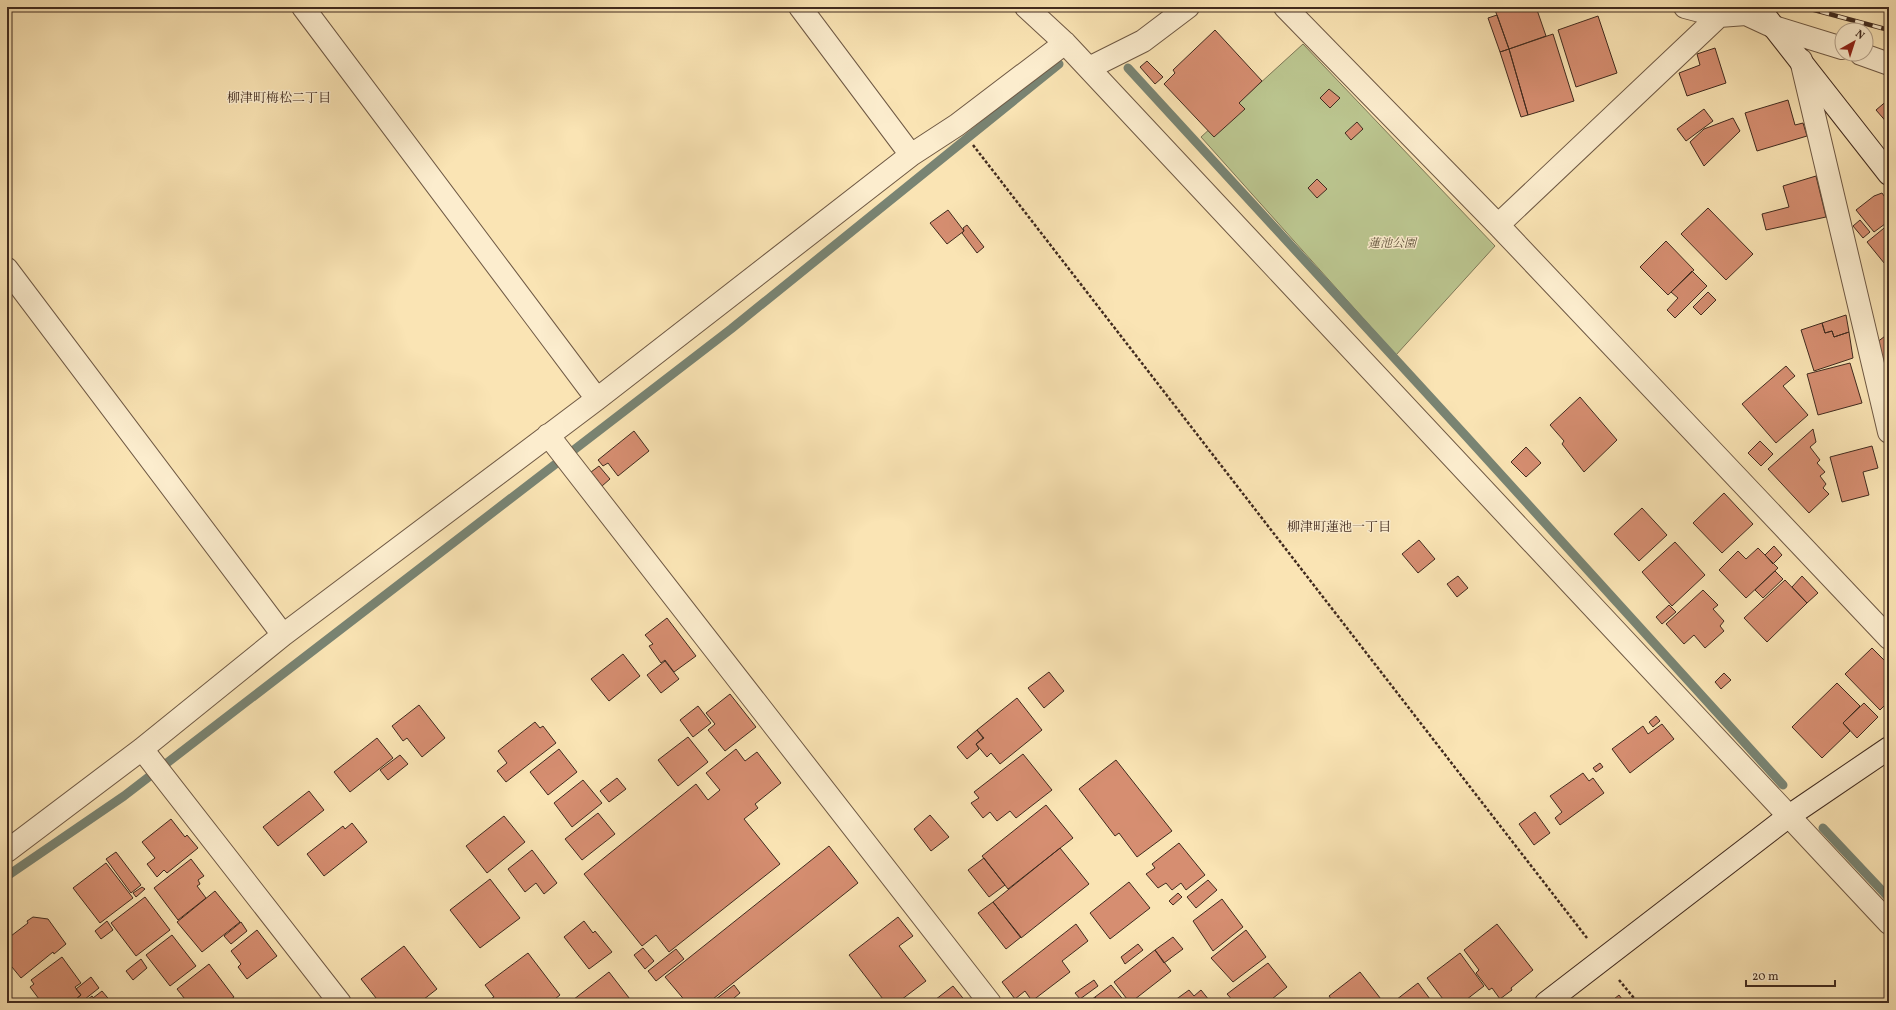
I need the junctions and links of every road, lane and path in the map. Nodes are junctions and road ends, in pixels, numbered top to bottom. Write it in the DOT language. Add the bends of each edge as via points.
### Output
graph roads {
  1 [pos="303,7"];
  2 [pos="800,7"];
  3 [pos="1026,7"];
  4 [pos="1188,7"];
  5 [pos="1284,7"];
  6 [pos="1685,7"];
  7 [pos="1758,7"];
  8 [pos="1719,16"];
  9 [pos="1774,27"];
  10 [pos="1065,43"];
  11 [pos="1834,46"];
  12 [pos="1874,59"];
  13 [pos="1801,60"];
  14 [pos="1889,64"];
  15 [pos="1088,68"];
  16 [pos="957,125"];
  17 [pos="911,155"];
  18 [pos="1889,174"];
  19 [pos="1498,225"];
  20 [pos="7,269"];
  21 [pos="597,399"];
  22 [pos="1889,432"];
  23 [pos="548,435"];
  24 [pos="283,635"];
  25 [pos="1889,638"];
  26 [pos="1889,748"];
  27 [pos="142,749"];
  28 [pos="1789,816"];
  29 [pos="7,851"];
  30 [pos="1889,923"];
  31 [pos="1603,959"];
  32 [pos="340,1003"];
  33 [pos="990,1003"];
  34 [pos="1546,1003"];
  35 [pos="1638,1003"];
  1 -- 21 [label="street"];
  2 -- 17 [label="street"];
  3 -- 10 [label="street"];
  4 -- 15 [label="street" via="1143,41"];
  5 -- 19 [label="street"];
  6 -- 8 [label="street"];
  7 -- 9 [label="street"];
  8 -- 9 [label="street" via="1746,14"];
  8 -- 19 [label="street"];
  9 -- 11 [label="street"];
  9 -- 13 [label="street"];
  10 -- 15 [label="street"];
  10 -- 16 [label="street"];
  12 -- 14 [label="street"];
  13 -- 18 [label="street"];
  13 -- 22 [label="street"];
  15 -- 28 [label="street"];
  16 -- 17 [label="street"];
  16 -- 31 [label="path"];
  17 -- 21 [label="street"];
  19 -- 25 [label="street"];
  20 -- 24 [label="street"];
  21 -- 23 [label="street"];
  23 -- 24 [label="street"];
  23 -- 33 [label="street"];
  24 -- 27 [label="street"];
  26 -- 28 [label="street"];
  27 -- 29 [label="street"];
  27 -- 32 [label="street"];
  28 -- 30 [label="street"];
  28 -- 31 [label="street"];
  31 -- 34 [label="street"];
  31 -- 35 [label="path"];
}
